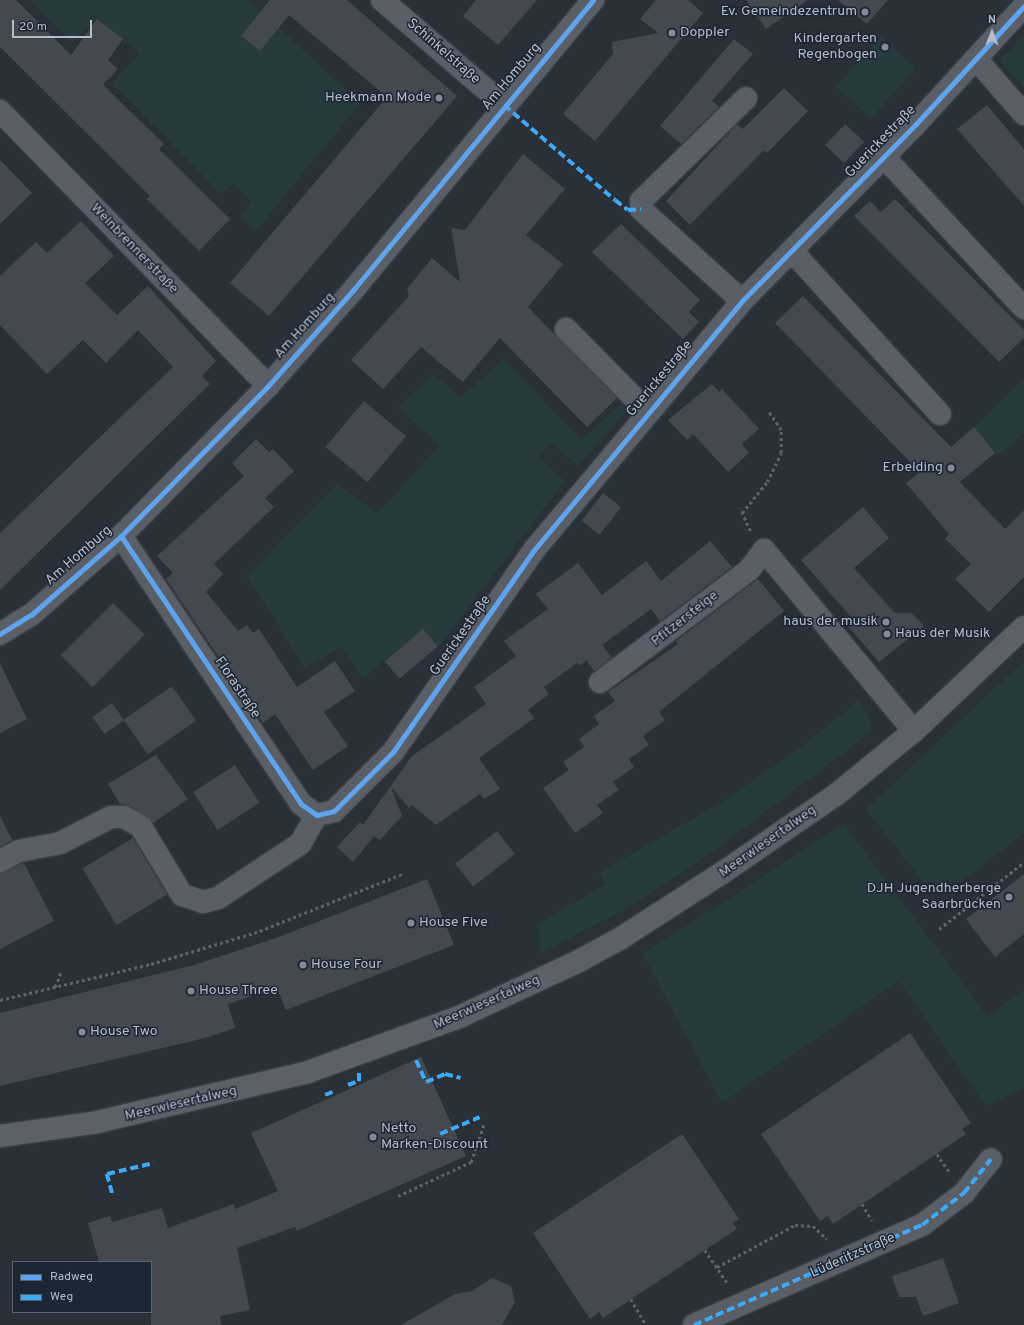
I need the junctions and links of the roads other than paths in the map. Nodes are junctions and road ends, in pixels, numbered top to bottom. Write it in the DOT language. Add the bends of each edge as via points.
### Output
graph roads {
  1 [pos="382,0"];
  2 [pos="593,0"];
  3 [pos="1024,6"];
  4 [pos="976,59"];
  5 [pos="746,98"];
  6 [pos="504,105"];
  7 [pos="0,111"];
  8 [pos="1024,114"];
  9 [pos="884,157"];
  10 [pos="792,251"];
  11 [pos="742,301"];
  12 [pos="1024,308"];
  13 [pos="566,329"];
  14 [pos="268,386"];
  15 [pos="648,412"];
  16 [pos="940,414"];
  17 [pos="121,536"];
  18 [pos="1024,627"];
  19 [pos="0,634"];
  20 [pos="600,682"];
  21 [pos="914,731"];
  22 [pos="317,815"];
  23 [pos="0,861"];
  24 [pos="0,1136"];
  25 [pos="991,1158"];
  26 [pos="694,1325"];
  1 -- 6 [label="street, Schinkelstraße"];
  2 -- 6 [label="street, Am Homburg"];
  3 -- 4 [label="street, Guerickestraße"];
  4 -- 8 [label="street"];
  4 -- 9 [label="street, Guerickestraße"];
  5 -- 11 [label="street" via="641,201 641,209"];
  6 -- 14 [label="street, Am Homburg" via="354,290"];
  7 -- 14 [label="street, Weinbrennerstraße"];
  9 -- 10 [label="street, Guerickestraße"];
  9 -- 12 [label="street, Guerickestraße"];
  10 -- 11 [label="street, Guerickestraße"];
  10 -- 16 [label="street"];
  11 -- 15 [label="street, Guerickestraße"];
  13 -- 15 [label="street"];
  14 -- 17 [label="street, Am Homburg"];
  15 -- 22 [label="street, Guerickestraße" via="534,550 393,752 350,798 334,810"];
  17 -- 19 [label="street, Am Homburg" via="31,615"];
  17 -- 22 [label="street, Florastraße" via="301,804"];
  18 -- 21 [label="main road, Meerwiesertalweg"];
  20 -- 21 [label="street, Pfitzersteige" via="749,570 764,550"];
  21 -- 24 [label="main road, Meerwiesertalweg" via="836,794 722,874 621,938 512,994 459,1017 301,1074 93,1123"];
  22 -- 23 [label="street" via="300,844 218,898 203,902 182,895 141,827 124,817 111,817 60,843 19,851"];
  25 -- 26 [label="street, Lüderitzstraße" via="949,1207 922,1224"];
}
